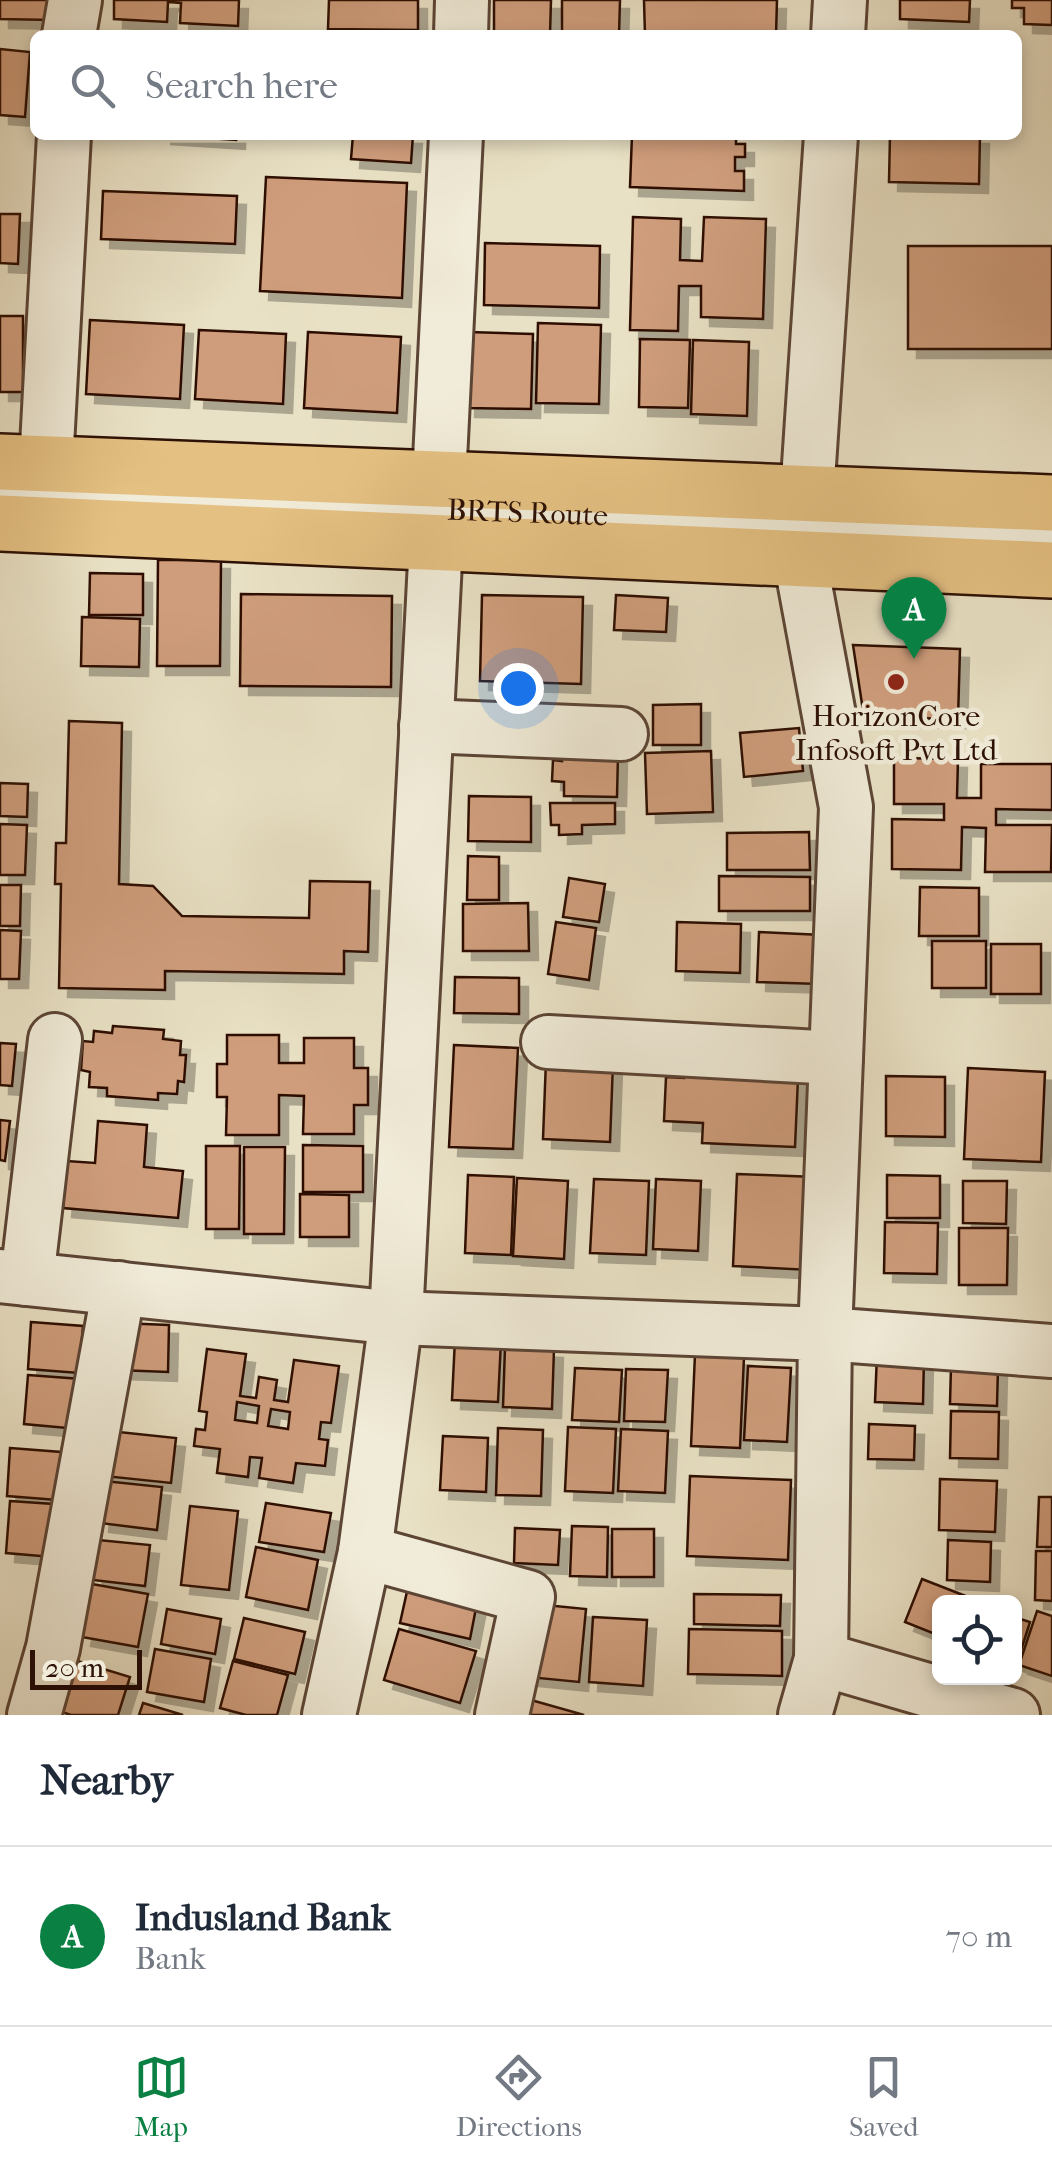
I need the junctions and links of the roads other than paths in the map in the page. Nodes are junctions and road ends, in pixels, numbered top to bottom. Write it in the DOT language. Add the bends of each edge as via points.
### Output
graph roads {
  1 [pos="75,0"];
  2 [pos="462,0"];
  3 [pos="840,0"];
  4 [pos="70,30"];
  5 [pos="461,30"];
  6 [pos="838,30"];
  7 [pos="63,140"];
  8 [pos="456,140"];
  9 [pos="831,140"];
  10 [pos="23,463"];
  11 [pos="439,480"];
  12 [pos="0,492"];
  13 [pos="807,495"];
  14 [pos="1052,504"];
  15 [pos="0,523"];
  16 [pos="1052,534"];
  17 [pos="436,542"];
  18 [pos="800,558"];
  19 [pos="1052,570"];
  20 [pos="426,726"];
  21 [pos="620,734"];
  22 [pos="55,1040"];
  23 [pos="548,1042"];
  24 [pos="836,1058"];
  25 [pos="14,1278"];
  26 [pos="119,1288"];
  27 [pos="396,1318"];
  28 [pos="825,1334"];
  29 [pos="1052,1351"];
  30 [pos="365,1552"];
  31 [pos="821,1659"];
  32 [pos="1002,1713"];
  33 [pos="34,1715"];
  34 [pos="329,1715"];
  35 [pos="502,1715"];
  36 [pos="805,1715"];
  1 -- 4 [label="street"];
  2 -- 5 [label="street"];
  3 -- 6 [label="street"];
  7 -- 10 [label="street"];
  8 -- 11 [label="street"];
  9 -- 13 [label="street"];
  10 -- 11 [label="main road"];
  11 -- 13 [label="main road"];
  12 -- 16 [label="street, BRTS Route"];
  13 -- 14 [label="main road"];
  15 -- 17 [label="main road"];
  17 -- 18 [label="main road"];
  17 -- 20 [label="street"];
  18 -- 19 [label="main road"];
  18 -- 24 [label="street" via="846,807"];
  20 -- 21 [label="street"];
  20 -- 27 [label="street"];
  22 -- 25 [label="street"];
  23 -- 24 [label="street"];
  24 -- 28 [label="street"];
  25 -- 26 [label="street"];
  26 -- 27 [label="street"];
  26 -- 33 [label="street" via="53,1648"];
  27 -- 28 [label="street"];
  27 -- 30 [label="street"];
  28 -- 29 [label="street"];
  28 -- 31 [label="street"];
  30 -- 34 [label="street"];
  30 -- 35 [label="street" via="528,1597"];
  31 -- 32 [label="street"];
  31 -- 36 [label="street"];
}
